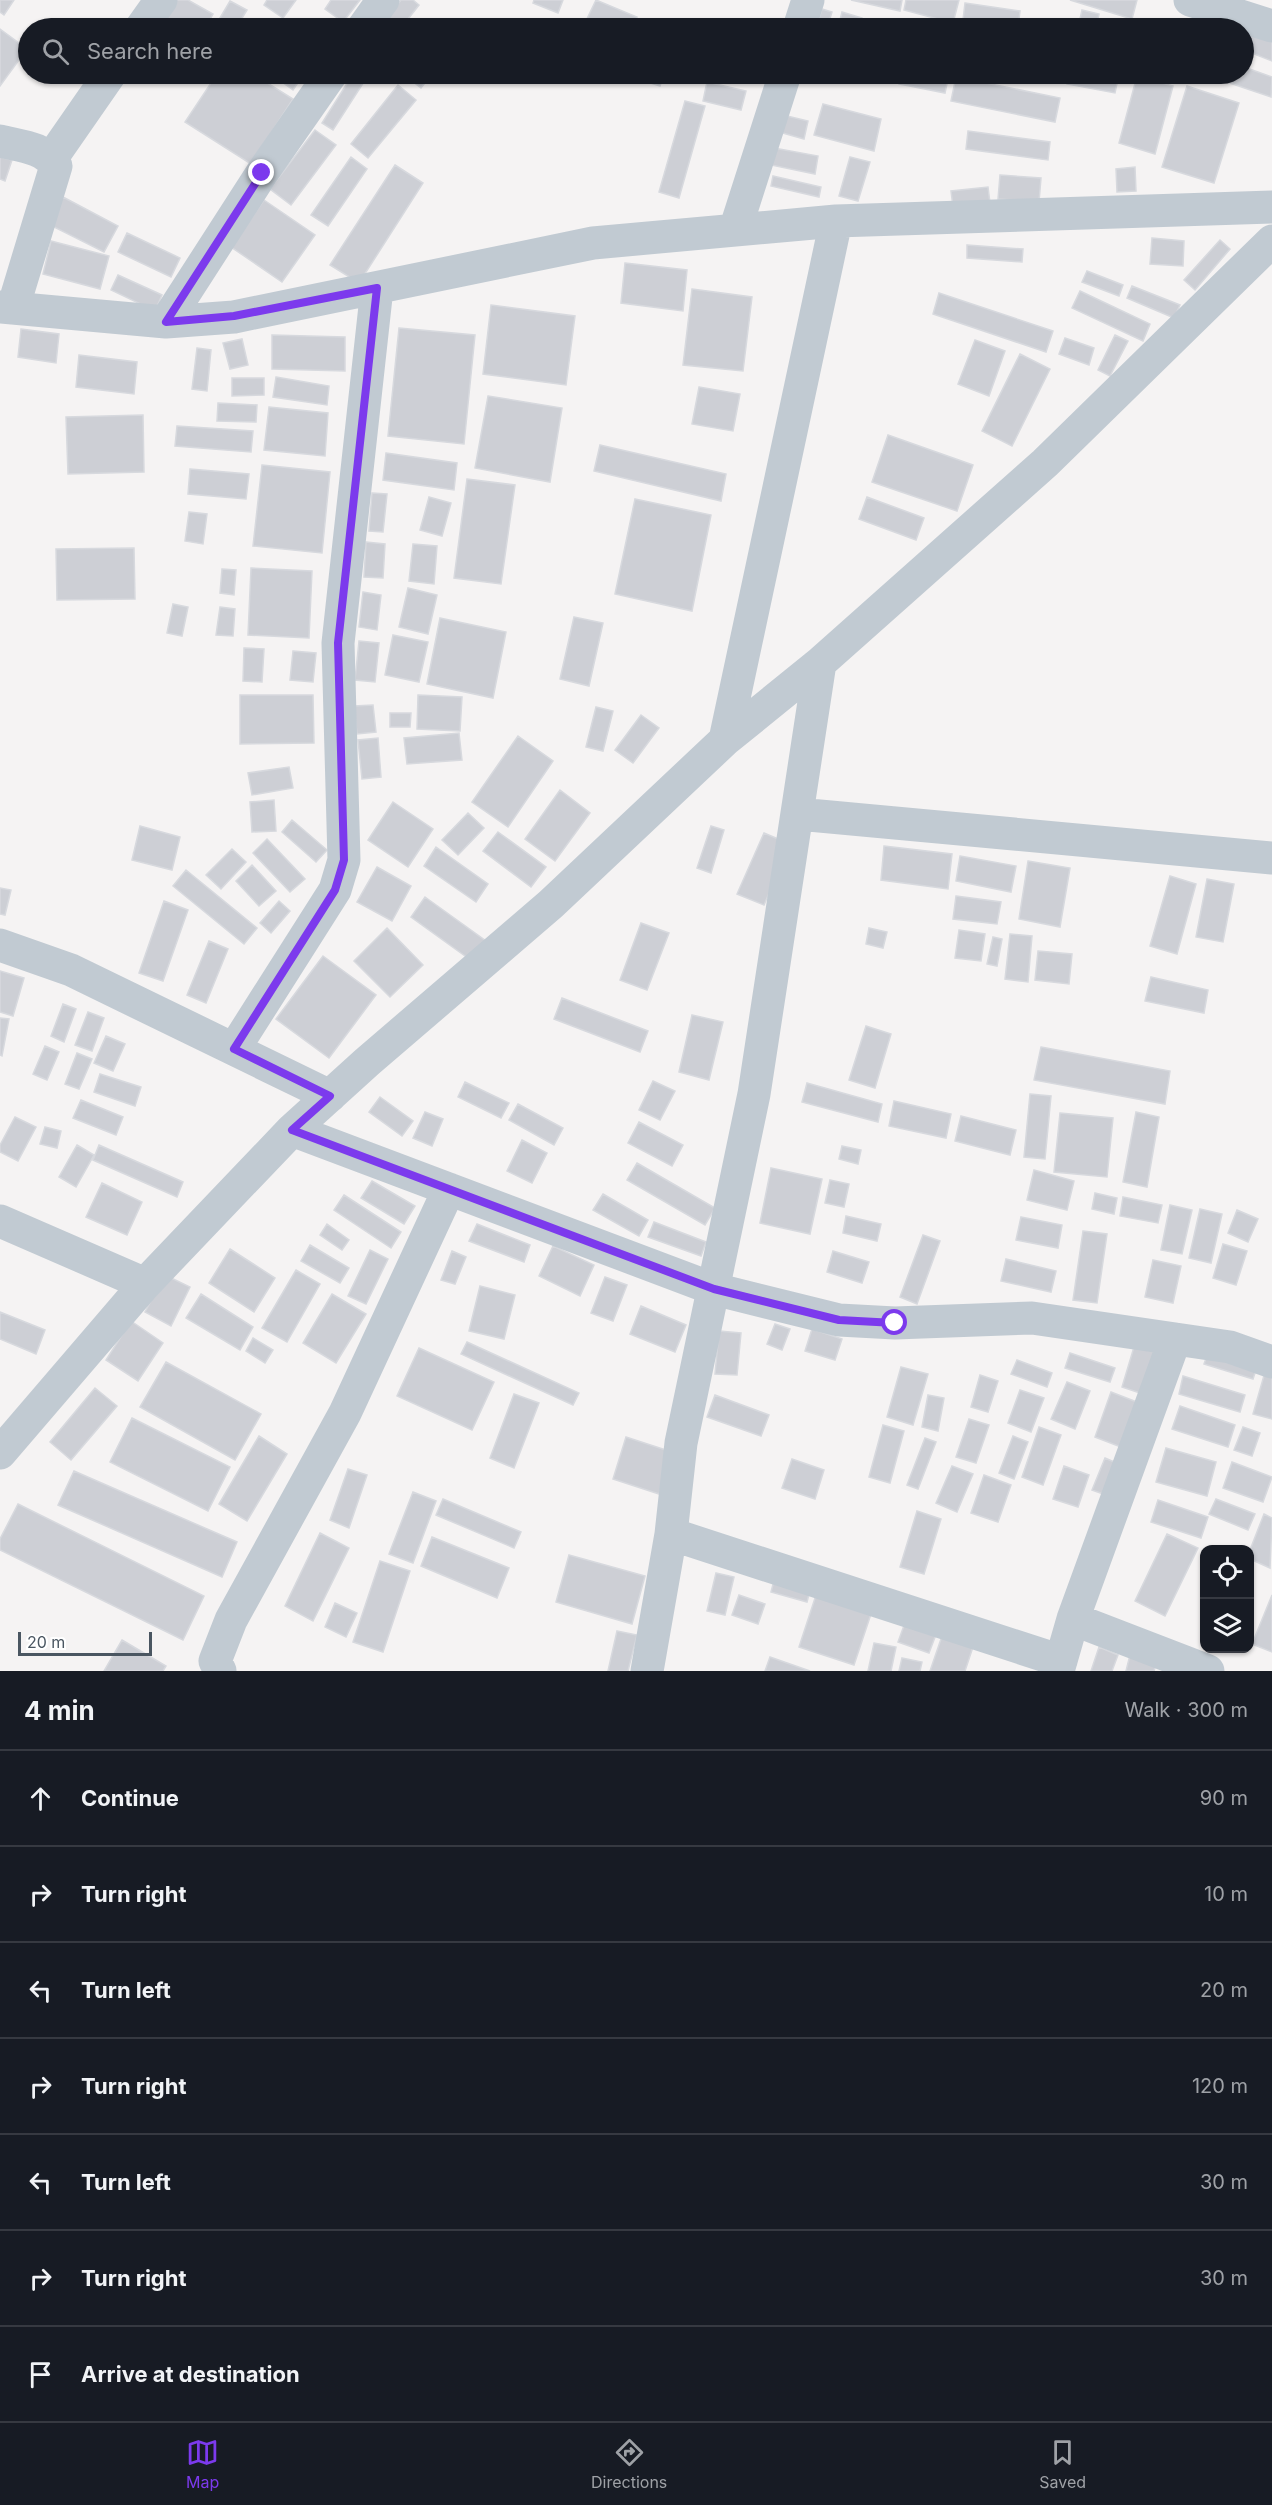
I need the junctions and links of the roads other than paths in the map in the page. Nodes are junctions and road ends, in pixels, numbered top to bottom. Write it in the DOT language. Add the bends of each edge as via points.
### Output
graph roads {
  1 [pos="160,0"];
  2 [pos="383,0"];
  3 [pos="808,0"];
  4 [pos="1190,0"];
  5 [pos="148,18"];
  6 [pos="370,18"];
  7 [pos="802,18"];
  8 [pos="1247,18"];
  9 [pos="1254,20"];
  10 [pos="1272,26"];
  11 [pos="103,84"];
  12 [pos="324,84"];
  13 [pos="782,84"];
  14 [pos="0,141"];
  15 [pos="51,159"];
  16 [pos="1272,207"];
  17 [pos="836,221"];
  18 [pos="735,230"];
  19 [pos="1272,241"];
  20 [pos="377,288"];
  21 [pos="7,308"];
  22 [pos="166,322"];
  23 [pos="820,663"];
  24 [pos="725,740"];
  25 [pos="798,814"];
  26 [pos="1272,858"];
  27 [pos="0,945"];
  28 [pos="234,1049"];
  29 [pos="330,1096"];
  30 [pos="292,1130"];
  31 [pos="449,1189"];
  32 [pos="0,1221"];
  33 [pos="145,1284"];
  34 [pos="714,1289"];
  35 [pos="1174,1339"];
  36 [pos="1272,1362"];
  37 [pos="0,1453"];
  38 [pos="671,1534"];
  39 [pos="1073,1619"];
  40 [pos="1059,1666"];
  41 [pos="220,1671"];
  42 [pos="647,1671"];
  43 [pos="1208,1671"];
  1 -- 5 [label="street"];
  2 -- 6 [label="street"];
  3 -- 7 [label="street"];
  4 -- 8 [label="street"];
  9 -- 10 [label="street"];
  11 -- 15 [label="street"];
  12 -- 22 [label="street"];
  13 -- 18 [label="street"];
  14 -- 15 [label="street" via="36,149"];
  15 -- 21 [label="street" via="56,166"];
  16 -- 17 [label="street"];
  17 -- 18 [label="street"];
  17 -- 24 [label="street"];
  18 -- 20 [label="street" via="593,243"];
  19 -- 23 [label="street" via="1045,463"];
  20 -- 22 [label="street" via="234,316"];
  20 -- 28 [label="street" via="338,643 344,860 335,890"];
  21 -- 22 [label="street"];
  23 -- 24 [label="street"];
  23 -- 25 [label="street"];
  24 -- 29 [label="street" via="550,904"];
  25 -- 26 [label="street"];
  25 -- 34 [label="street" via="754,1094"];
  27 -- 28 [label="street" via="71,970"];
  28 -- 29 [label="street"];
  29 -- 30 [label="street"];
  30 -- 31 [label="street"];
  30 -- 33 [label="street"];
  31 -- 34 [label="street"];
  31 -- 41 [label="street" via="345,1413 231,1620 215,1661"];
  32 -- 33 [label="street"];
  33 -- 37 [label="street"];
  34 -- 35 [label="street" via="839,1320 895,1323 1032,1318"];
  34 -- 38 [label="street" via="681,1443"];
  35 -- 36 [label="street" via="1230,1347"];
  35 -- 39 [label="street"];
  38 -- 40 [label="street"];
  38 -- 42 [label="street"];
  39 -- 40 [label="street"];
  39 -- 43 [label="street"];
}
